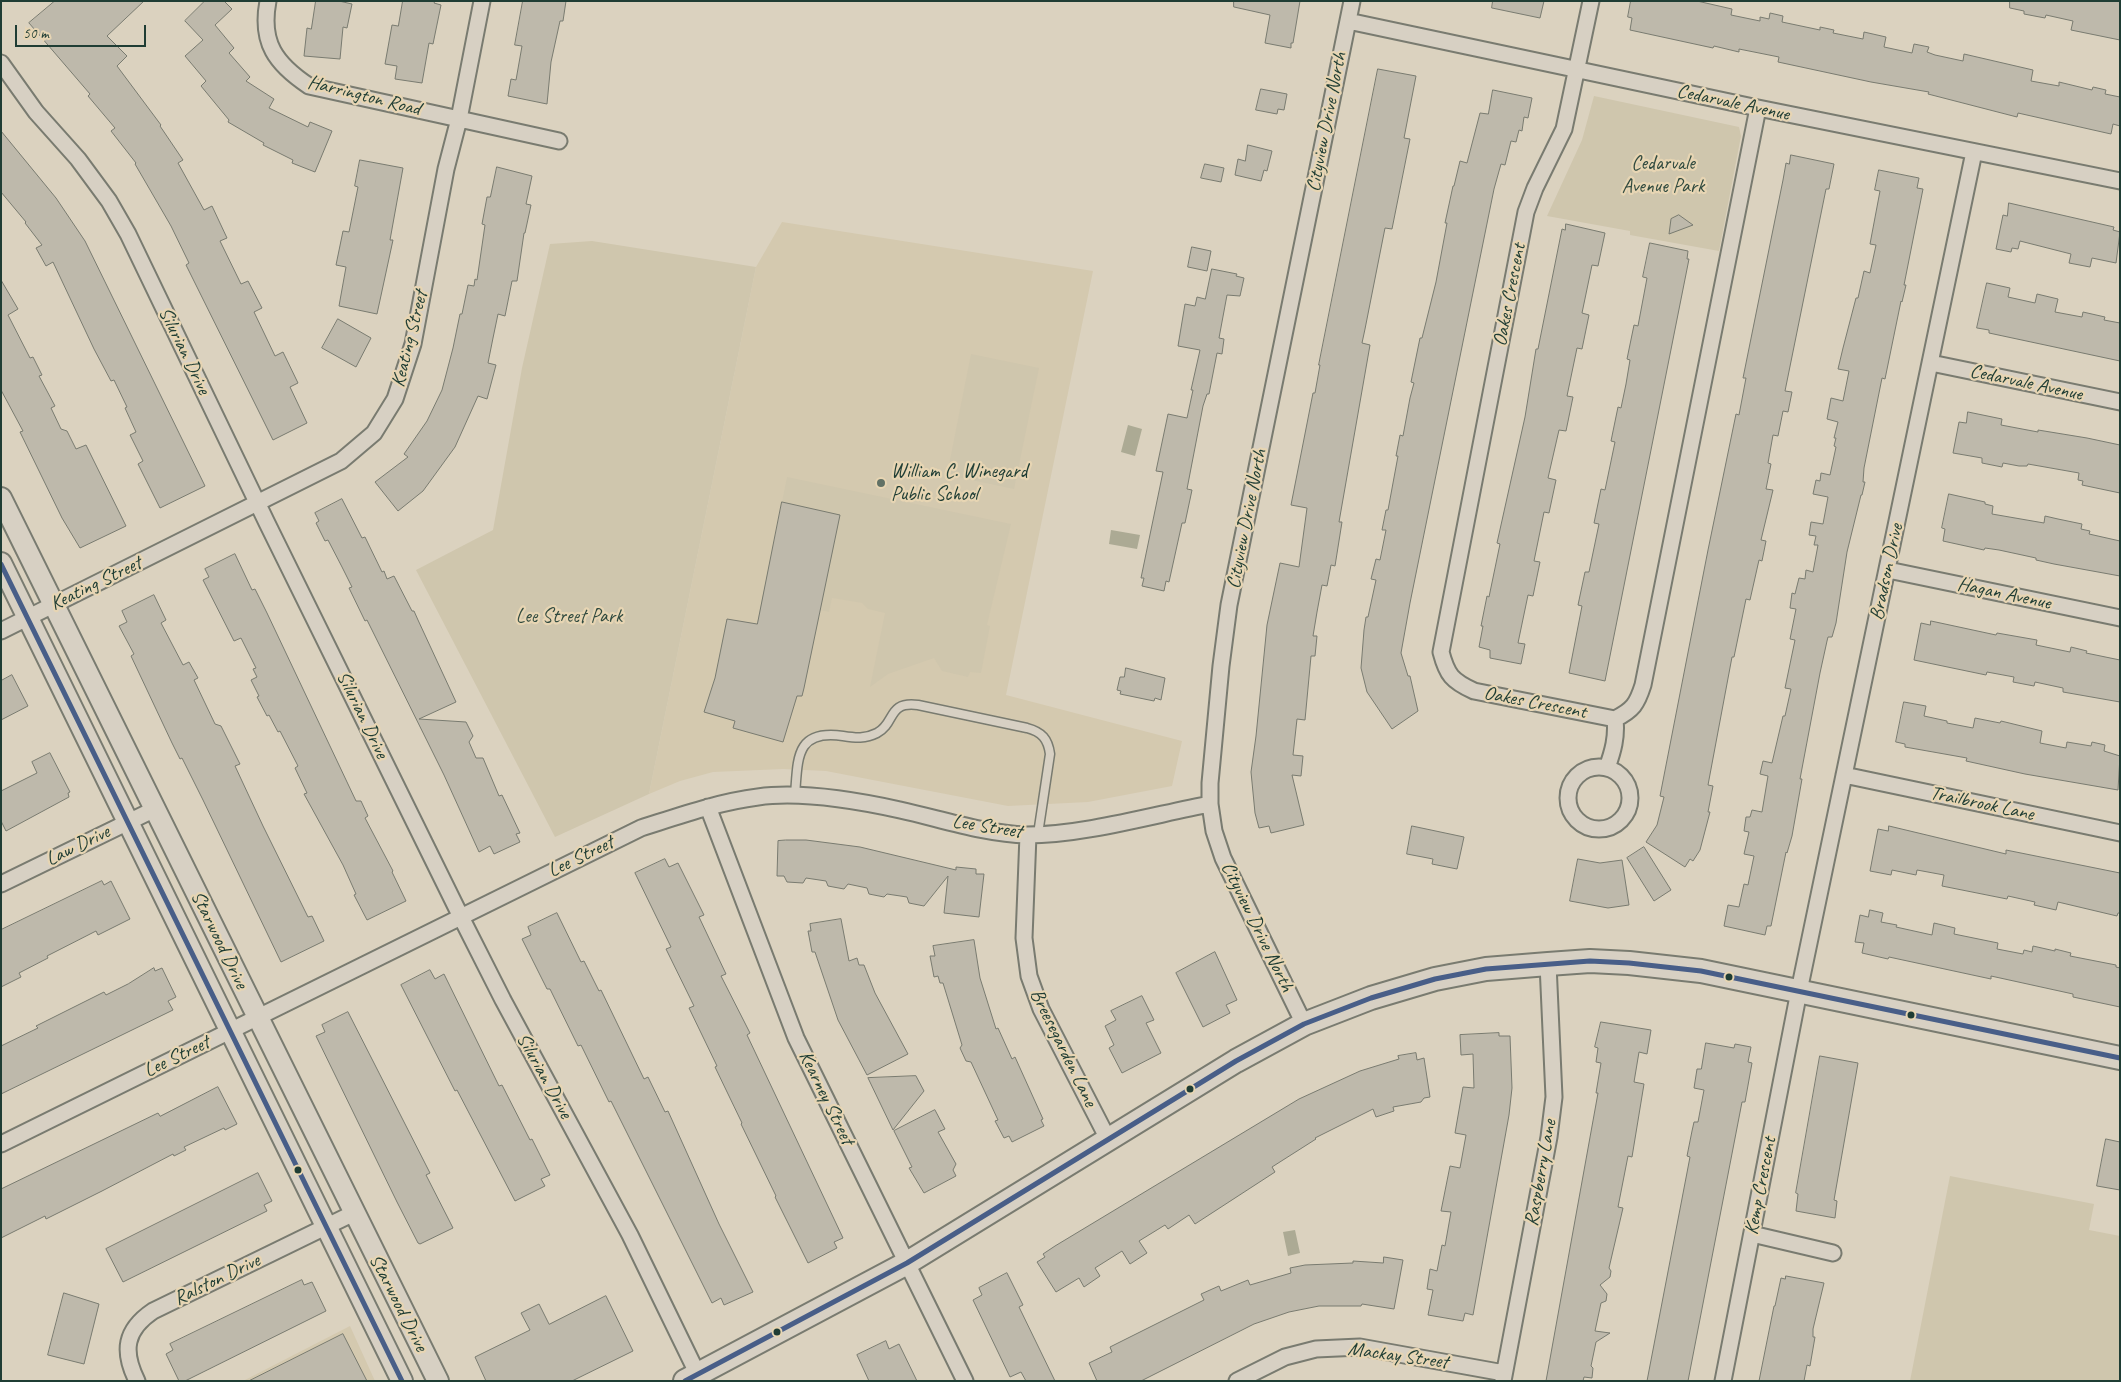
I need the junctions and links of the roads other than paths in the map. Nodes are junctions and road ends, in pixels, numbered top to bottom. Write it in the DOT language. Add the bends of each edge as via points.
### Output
graph roads {
  1 [pos="268,1"];
  2 [pos="482,1"];
  3 [pos="1352,1"];
  4 [pos="1591,1"];
  5 [pos="1348,21"];
  6 [pos="1,63"];
  7 [pos="1577,70"];
  8 [pos="1758,108"];
  9 [pos="459,119"];
  10 [pos="559,141"];
  11 [pos="1974,152"];
  12 [pos="2120,181"];
  13 [pos="1931,363"];
  14 [pos="2120,402"];
  15 [pos="1,498"];
  16 [pos="258,503"];
  17 [pos="1,563"];
  18 [pos="1888,570"];
  19 [pos="54,605"];
  20 [pos="28,618"];
  21 [pos="2120,618"];
  22 [pos="1,631"];
  23 [pos="1615,719"];
  24 [pos="1607,768"];
  25 [pos="1844,776"];
  26 [pos="795,795"];
  27 [pos="1210,804"];
  28 [pos="708,807"];
  29 [pos="154,808"];
  30 [pos="129,821"];
  31 [pos="2120,833"];
  32 [pos="1033,834"];
  33 [pos="1,884"];
  34 [pos="461,917"];
  35 [pos="1548,964"];
  36 [pos="1799,991"];
  37 [pos="257,1018"];
  38 [pos="1304,1024"];
  39 [pos="230,1030"];
  40 [pos="2120,1058"];
  41 [pos="1108,1139"];
  42 [pos="1,1144"];
  43 [pos="354,1213"];
  44 [pos="327,1225"];
  45 [pos="1752,1234"];
  46 [pos="1833,1253"];
  47 [pos="907,1263"];
  48 [pos="1504,1377"];
  49 [pos="695,1379"];
  50 [pos="137,1381"];
  51 [pos="402,1381"];
  52 [pos="438,1381"];
  53 [pos="965,1381"];
  54 [pos="1237,1381"];
  55 [pos="1723,1381"];
  1 -- 9 [label="street, Harrington Road" via="268,39 277,58 290,74 309,86"];
  2 -- 9 [label="street, Keating Street"];
  3 -- 5 [label="street, Cityview Drive North"];
  4 -- 7 [label="street, Oakes Crescent"];
  5 -- 7 [label="street, Cedarvale Avenue"];
  5 -- 27 [label="street, Cityview Drive North" via="1229,605 1214,731"];
  6 -- 16 [label="street, Silurian Drive" via="36,112 78,159 128,234"];
  7 -- 8 [label="street, Cedarvale Avenue"];
  7 -- 23 [label="street, Oakes Crescent" via="1564,129 1534,188 1526,212 1441,652 1446,669 1456,683 1474,691"];
  8 -- 11 [label="street, Cedarvale Avenue"];
  8 -- 23 [label="street, Oakes Crescent" via="1643,685 1638,702"];
  9 -- 10 [label="street, Harrington Road"];
  9 -- 16 [label="street, Keating Street" via="446,169 413,344 395,400 374,433 341,461"];
  11 -- 12 [label="street, Cedarvale Avenue"];
  11 -- 13 [label="street, Bradson Drive"];
  13 -- 14 [label="street, Cedarvale Avenue"];
  13 -- 18 [label="street, Bradson Drive"];
  15 -- 19 [label="street, Starwood Drive"];
  16 -- 19 [label="street, Keating Street"];
  16 -- 34 [label="street, Silurian Drive"];
  17 -- 20 [label="street, Starwood Drive"];
  18 -- 21 [label="street, Hagan Avenue"];
  18 -- 25 [label="street, Bradson Drive"];
  19 -- 20 [label="street, Keating Street"];
  19 -- 29 [label="street, Starwood Drive"];
  20 -- 22 [label="street, Keating Street"];
  20 -- 30 [label="street, Starwood Drive"];
  23 -- 24 [label="street" via="1615,746"];
  24 -- 24 [label="street" via="1598,767 1580,774 1570,789 1568,798 1574,816 1588,827 1598,829 1616,824 1628,808 1630,798 1626,784"];
  25 -- 31 [label="street, Trailbrook Lane"];
  25 -- 36 [label="street, Bradson Drive"];
  26 -- 28 [label="street, Lee Street" via="759,796"];
  26 -- 32 [label="street, Lee Street" via="898,810 1004,833"];
  26 -- 32 [label="lane" via="798,755 812,738 826,734 862,739 882,730 892,712 908,704 1036,730 1045,736 1050,754"];
  27 -- 32 [label="street, Lee Street" via="1078,830"];
  27 -- 38 [label="street, Cityview Drive North" via="1223,858"];
  28 -- 34 [label="street, Lee Street" via="641,828"];
  28 -- 47 [label="street, Kearney Street" via="796,1038"];
  29 -- 30 [label="street, Law Drive"];
  29 -- 37 [label="street, Starwood Drive"];
  30 -- 33 [label="street, Law Drive"];
  30 -- 39 [label="street, Starwood Drive"];
  32 -- 41 [label="street, Breesegarden Lane" via="1024,938 1029,976 1041,1009"];
  34 -- 37 [label="street, Lee Street"];
  34 -- 49 [label="street, Silurian Drive" via="626,1227"];
  35 -- 36 [label="main road" via="1629,963 1701,972"];
  35 -- 38 [label="main road" via="1486,969 1435,979 1371,998"];
  35 -- 48 [label="street, Raspberry Lane" via="1554,1097"];
  36 -- 40 [label="main road"];
  36 -- 45 [label="street, Kemp Crescent"];
  37 -- 39 [label="street, Lee Street"];
  37 -- 43 [label="street, Starwood Drive"];
  38 -- 41 [label="main road"];
  39 -- 42 [label="street, Lee Street"];
  39 -- 44 [label="street, Starwood Drive"];
  41 -- 47 [label="main road"];
  43 -- 44 [label="street, Ralston Drive"];
  43 -- 52 [label="street, Starwood Drive"];
  44 -- 50 [label="street, Ralston Drive" via="141,1320 129,1341 128,1356"];
  44 -- 51 [label="street, Starwood Drive"];
  45 -- 46 [label="street"];
  45 -- 55 [label="street, Kemp Crescent"];
  47 -- 49 [label="main road"];
  47 -- 53 [label="street, Kearney Street"];
  48 -- 54 [label="street, Mackay Street" via="1360,1347 1316,1349 1285,1358"];
}
